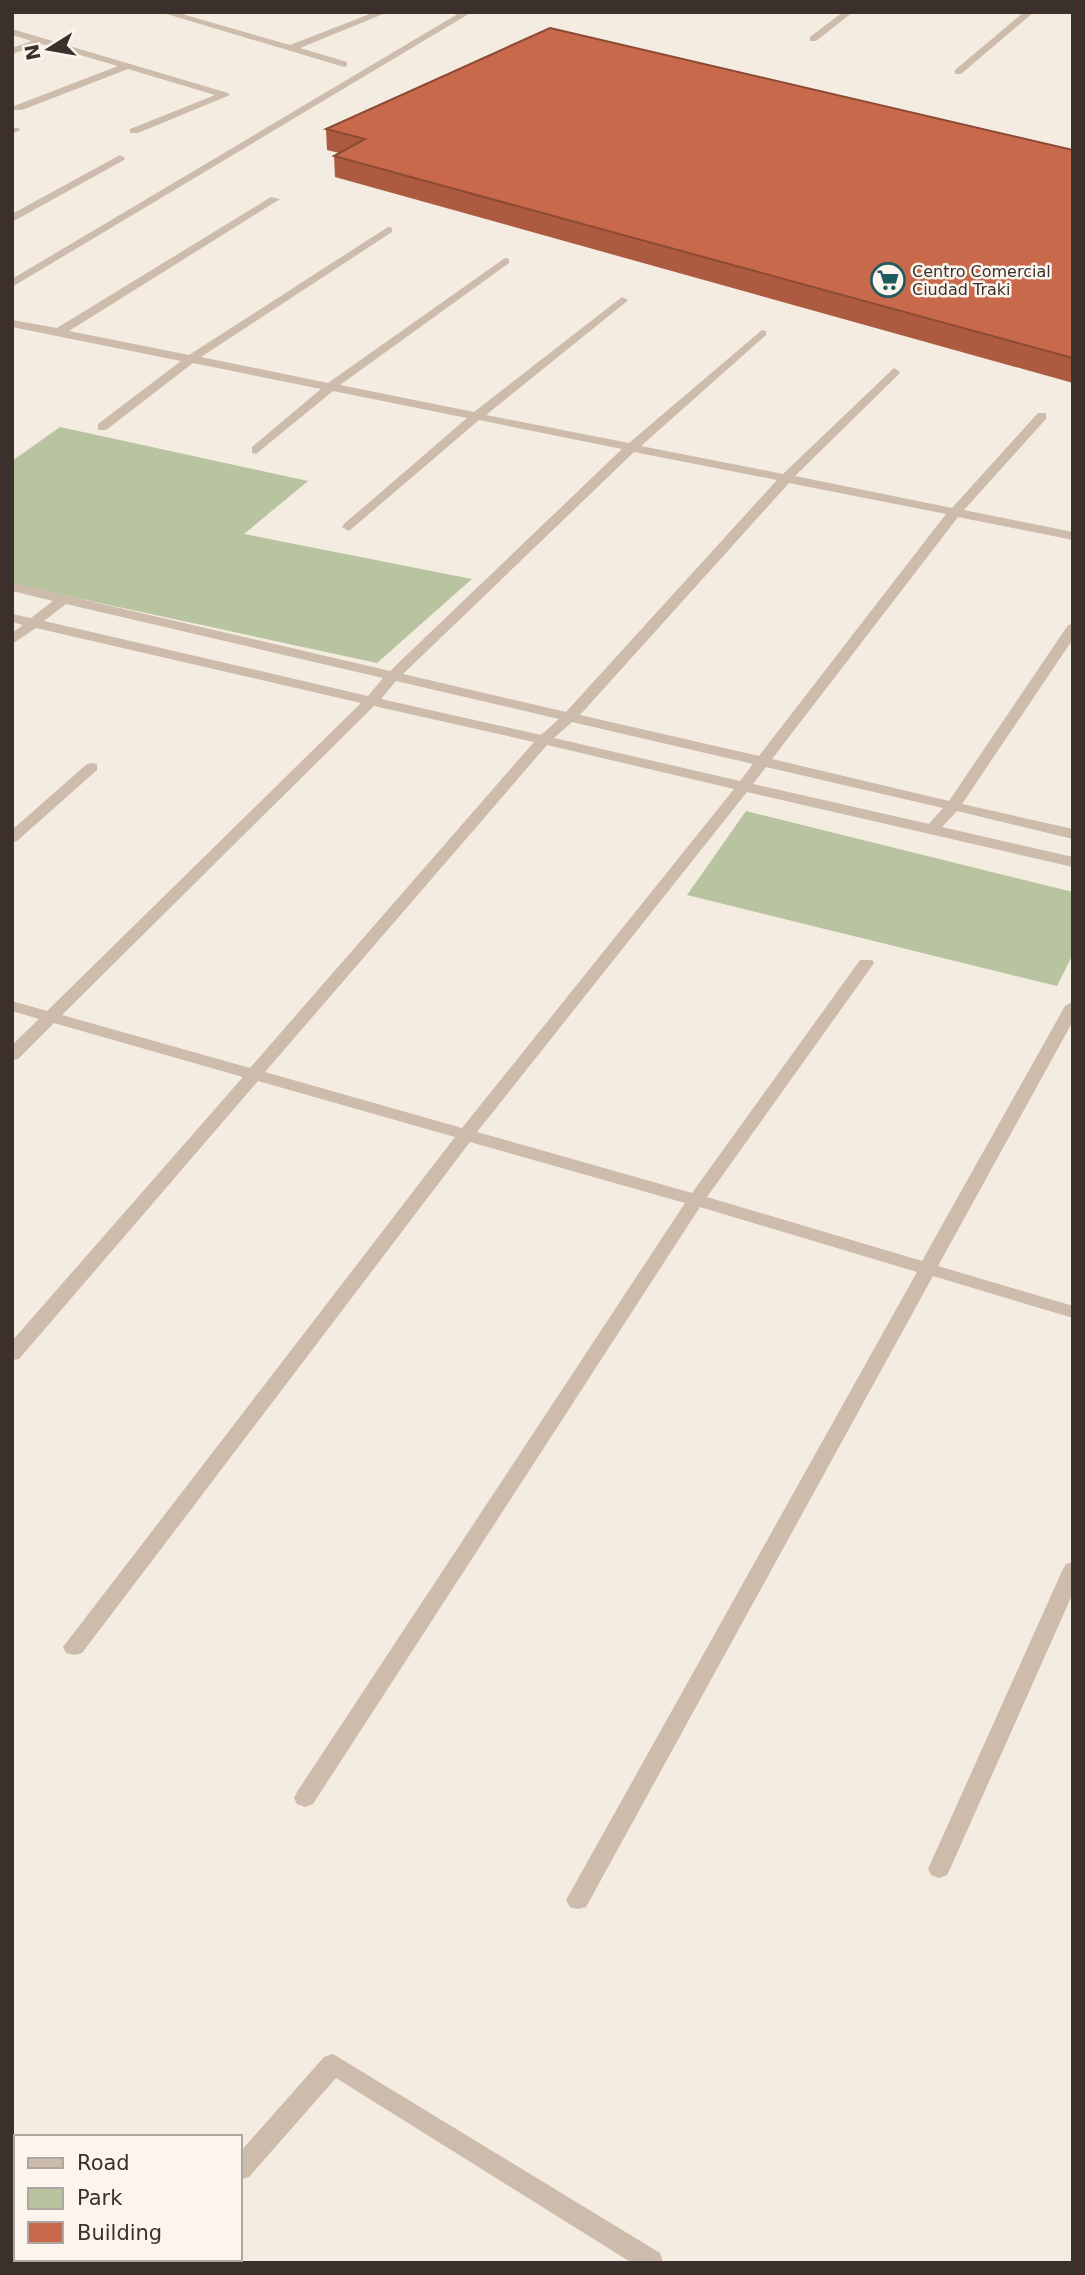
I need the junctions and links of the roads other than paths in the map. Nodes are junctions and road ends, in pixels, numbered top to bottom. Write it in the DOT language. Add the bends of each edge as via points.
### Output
graph roads {
  1 [pos="164,12"];
  2 [pos="215,12"];
  3 [pos="384,12"];
  4 [pos="468,12"];
  5 [pos="849,12"];
  6 [pos="1030,12"];
  7 [pos="193,20"];
  8 [pos="12,32"];
  9 [pos="813,39"];
  10 [pos="41,40"];
  11 [pos="292,48"];
  12 [pos="12,51"];
  13 [pos="344,64"];
  14 [pos="128,66"];
  15 [pos="958,72"];
  16 [pos="18,108"];
  17 [pos="134,131"];
  18 [pos="120,158"];
  19 [pos="275,199"];
  20 [pos="12,219"];
  21 [pos="388,230"];
  22 [pos="505,261"];
  23 [pos="12,284"];
  24 [pos="622,300"];
  25 [pos="12,323"];
  26 [pos="59,332"];
  27 [pos="762,333"];
  28 [pos="192,358"];
  29 [pos="894,372"];
  30 [pos="330,387"];
  31 [pos="478,415"];
  32 [pos="1042,416"];
  33 [pos="102,427"];
  34 [pos="633,446"];
  35 [pos="257,450"];
  36 [pos="787,477"];
  37 [pos="955,512"];
  38 [pos="349,527"];
  39 [pos="1073,536"];
  40 [pos="12,587"];
  41 [pos="64,599"];
  42 [pos="12,618"];
  43 [pos="34,623"];
  44 [pos="1073,628"];
  45 [pos="12,640"];
  46 [pos="391,677"];
  47 [pos="373,699"];
  48 [pos="569,718"];
  49 [pos="544,740"];
  50 [pos="762,761"];
  51 [pos="92,767"];
  52 [pos="743,787"];
  53 [pos="954,805"];
  54 [pos="931,831"];
  55 [pos="1073,834"];
  56 [pos="12,838"];
  57 [pos="1073,862"];
  58 [pos="866,962"];
  59 [pos="12,1006"];
  60 [pos="1073,1006"];
  61 [pos="51,1016"];
  62 [pos="12,1055"];
  63 [pos="255,1075"];
  64 [pos="467,1135"];
  65 [pos="696,1200"];
  66 [pos="927,1271"];
  67 [pos="1073,1312"];
  68 [pos="12,1354"];
  69 [pos="1073,1569"];
  70 [pos="74,1647"];
  71 [pos="305,1798"];
  72 [pos="939,1869"];
  73 [pos="578,1900"];
  74 [pos="242,2167"];
  75 [pos="650,2263"];
  1 -- 7 [label="street"];
  2 -- 7 [label="street"];
  3 -- 11 [label="street"];
  4 -- 23 [label="street"];
  5 -- 9 [label="street"];
  6 -- 15 [label="street"];
  7 -- 11 [label="street"];
  8 -- 10 [label="street"];
  10 -- 12 [label="street"];
  10 -- 14 [label="street"];
  11 -- 13 [label="street"];
  14 -- 16 [label="street"];
  14 -- 17 [label="street" via="225,95"];
  18 -- 20 [label="street"];
  19 -- 26 [label="street"];
  21 -- 28 [label="street"];
  22 -- 30 [label="street"];
  24 -- 31 [label="street"];
  25 -- 26 [label="street"];
  26 -- 28 [label="street"];
  27 -- 34 [label="street"];
  28 -- 30 [label="street"];
  28 -- 33 [label="street"];
  29 -- 36 [label="street"];
  30 -- 31 [label="street"];
  30 -- 35 [label="street"];
  31 -- 34 [label="street"];
  31 -- 38 [label="street"];
  32 -- 37 [label="street"];
  34 -- 36 [label="street"];
  34 -- 46 [label="street"];
  36 -- 37 [label="street"];
  36 -- 48 [label="street"];
  37 -- 39 [label="street"];
  37 -- 50 [label="street"];
  40 -- 41 [label="street"];
  41 -- 43 [label="street"];
  41 -- 46 [label="street"];
  42 -- 43 [label="street"];
  43 -- 45 [label="street"];
  43 -- 47 [label="street"];
  44 -- 53 [label="street"];
  46 -- 47 [label="street"];
  46 -- 48 [label="street"];
  47 -- 49 [label="street"];
  47 -- 61 [label="street"];
  48 -- 49 [label="street"];
  48 -- 50 [label="street"];
  49 -- 52 [label="street"];
  49 -- 63 [label="street"];
  50 -- 52 [label="street"];
  50 -- 53 [label="street"];
  51 -- 56 [label="street"];
  52 -- 54 [label="street"];
  52 -- 64 [label="street"];
  53 -- 54 [label="street"];
  53 -- 55 [label="street"];
  54 -- 57 [label="street"];
  58 -- 65 [label="street"];
  59 -- 61 [label="street"];
  60 -- 66 [label="street"];
  61 -- 62 [label="street"];
  61 -- 63 [label="street"];
  63 -- 64 [label="street"];
  63 -- 68 [label="street"];
  64 -- 65 [label="street"];
  64 -- 70 [label="street"];
  65 -- 66 [label="street"];
  65 -- 71 [label="street"];
  66 -- 67 [label="street"];
  66 -- 73 [label="street"];
  69 -- 72 [label="street"];
  74 -- 75 [label="street" via="333,2064"];
}
